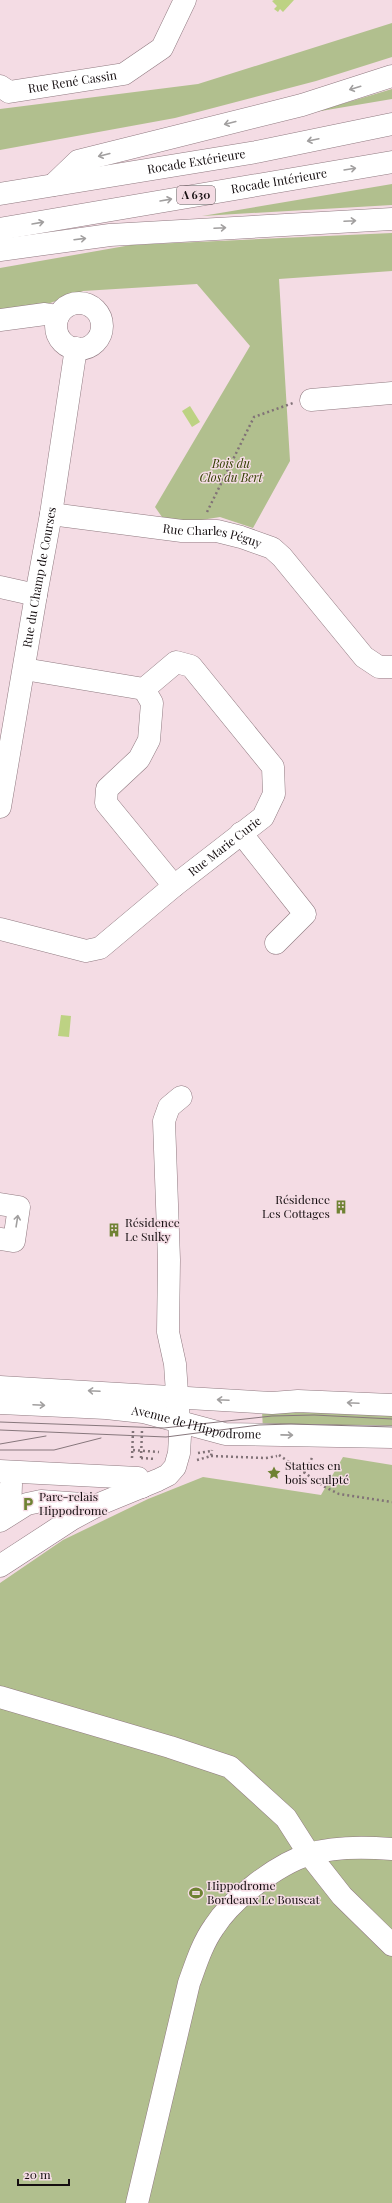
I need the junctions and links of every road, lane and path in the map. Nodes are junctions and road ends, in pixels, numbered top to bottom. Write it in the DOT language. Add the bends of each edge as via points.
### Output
graph roads {
  1 [pos="185,0"];
  2 [pos="392,76"];
  3 [pos="0,86"];
  4 [pos="392,124"];
  5 [pos="392,162"];
  6 [pos="53,185"];
  7 [pos="0,194"];
  8 [pos="392,219"];
  9 [pos="0,229"];
  10 [pos="0,250"];
  11 [pos="58,316"];
  12 [pos="0,320"];
  13 [pos="76,348"];
  14 [pos="392,393"];
  15 [pos="311,400"];
  16 [pos="51,514"];
  17 [pos="198,533"];
  18 [pos="0,588"];
  19 [pos="36,595"];
  20 [pos="392,667"];
  21 [pos="24,669"];
  22 [pos="144,689"];
  23 [pos="0,806"];
  24 [pos="241,833"];
  25 [pos="174,886"];
  26 [pos="0,929"];
  27 [pos="276,943"];
  28 [pos="181,1097"];
  29 [pos="0,1204"];
  30 [pos="0,1239"];
  31 [pos="0,1387"];
  32 [pos="177,1396"];
  33 [pos="0,1403"];
  34 [pos="392,1405"];
  35 [pos="179,1422"];
  36 [pos="392,1437"];
  37 [pos="180,1452"];
  38 [pos="253,1453"];
  39 [pos="314,1454"];
  40 [pos="212,1456"];
  41 [pos="132,1458"];
  42 [pos="304,1473"];
  43 [pos="4,1478"];
  44 [pos="142,1487"];
  45 [pos="117,1497"];
  46 [pos="392,1502"];
  47 [pos="86,1511"];
  48 [pos="5,1517"];
  49 [pos="0,1566"];
  50 [pos="0,1697"];
  51 [pos="392,1849"];
  52 [pos="309,1854"];
  53 [pos="392,1945"];
  54 [pos="137,2203"];
  1 -- 3 [label="main road, Rue René Cassin" via="162,48 124,74 9,92"];
  2 -- 6 [label="main road, one-way" via="302,105 78,161"];
  4 -- 6 [label="main road, Rocade Extérieure, one-way" via="256,152"];
  9 -- 5 [label="main road, Rocade Intérieure / A 630, one-way"];
  6 -- 7 [label="main road, Rocade Extérieure"];
  10 -- 8 [label="main road, one-way" via="110,236"];
  11 -- 12 [label="main road" via="45,314"];
  11 -- 13 [label="main road" via="56,323 59,337 69,346"];
  11 -- 13 [label="main road" via="76,303 84,304 97,312 102,326 97,340 84,348"];
  13 -- 16 [label="main road, Rue du Champ de Courses"];
  14 -- 15 [label="main road"];
  15 -- 17 [label="path" via="286,405 254,417"];
  16 -- 17 [label="main road, Rue Charles Péguy"];
  16 -- 19 [label="main road, Rue du Champ de Courses"];
  17 -- 20 [label="main road, Rue Charles Péguy" via="217,531 272,548 364,657 379,667"];
  18 -- 19 [label="main road"];
  19 -- 21 [label="main road, Rue du Champ de Courses"];
  21 -- 22 [label="main road"];
  21 -- 23 [label="main road, Rue du Champ de Courses"];
  22 -- 24 [label="main road, Rue Marie Curie" via="176,662 191,666 273,767 274,794 263,817"];
  22 -- 25 [label="main road" via="152,703 149,740 139,758 107,789 106,803"];
  24 -- 25 [label="main road, Rue Marie Curie"];
  24 -- 27 [label="main road" via="305,914"];
  25 -- 26 [label="main road, Rue Marie Curie" via="100,948 86,952"];
  28 -- 32 [label="main road" via="169,1107 164,1120 169,1260 168,1332 175,1364"];
  30 -- 29 [label="main road, one-way" via="14,1241 19,1207"];
  32 -- 31 [label="main road, Avenue de l'Hippodrome, one-way"];
  34 -- 32 [label="main road, Avenue de l'Hippodrome, one-way" via="298,1401 272,1403"];
  32 -- 35 [label="main road"];
  33 -- 35 [label="main road, Avenue de l'Hippodrome, one-way" via="118,1409 149,1413"];
  35 -- 36 [label="main road, Avenue de l'Hippodrome, one-way" via="225,1434"];
  35 -- 37 [label="main road"];
  37 -- 38 [label="path"];
  37 -- 41 [label="path" via="133,1450"];
  37 -- 44 [label="main road" via="172,1472"];
  39 -- 42 [label="path"];
  40 -- 42 [label="path" via="266,1458 280,1455"];
  42 -- 46 [label="path" via="339,1494"];
  43 -- 44 [label="main road" via="138,1478"];
  43 -- 45 [label="main road" via="114,1489"];
  43 -- 48 [label="main road"];
  44 -- 45 [label="main road"];
  45 -- 47 [label="main road"];
  47 -- 48 [label="main road" via="82,1504 41,1501 27,1504"];
  47 -- 49 [label="main road"];
  50 -- 52 [label="main road" via="230,1767 286,1818"];
  51 -- 52 [label="main road" via="345,1848"];
  52 -- 53 [label="main road" via="342,1896"];
  52 -- 54 [label="main road" via="284,1866 242,1895 227,1909 200,1951 189,1983"];
}
